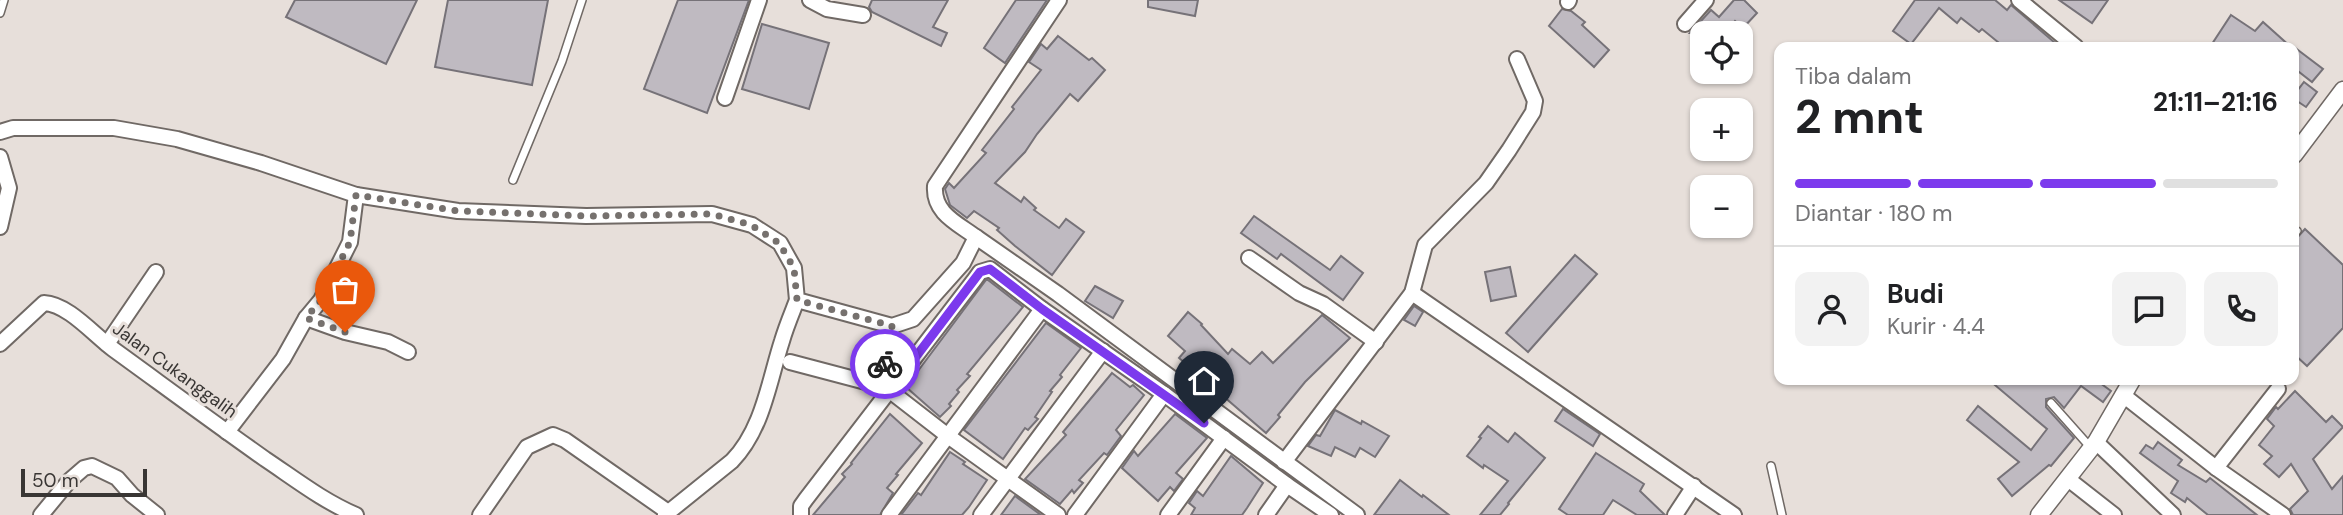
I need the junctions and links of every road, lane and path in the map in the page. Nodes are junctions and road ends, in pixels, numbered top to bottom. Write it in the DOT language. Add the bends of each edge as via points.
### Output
graph roads {
  1 [pos="4,0"];
  2 [pos="582,0"];
  3 [pos="759,0"];
  4 [pos="810,0"];
  5 [pos="1059,0"];
  6 [pos="1706,0"];
  7 [pos="2019,0"];
  8 [pos="0,13"];
  9 [pos="863,15"];
  10 [pos="1685,24"];
  11 [pos="2070,42"];
  12 [pos="1517,59"];
  13 [pos="2343,90"];
  14 [pos="725,98"];
  15 [pos="0,132"];
  16 [pos="2299,148"];
  17 [pos="0,158"];
  18 [pos="513,180"];
  19 [pos="356,195"];
  20 [pos="0,227"];
  21 [pos="976,237"];
  22 [pos="1249,258"];
  23 [pos="156,272"];
  24 [pos="1412,293"];
  25 [pos="797,300"];
  26 [pos="1042,309"];
  27 [pos="306,318"];
  28 [pos="892,326"];
  29 [pos="1376,342"];
  30 [pos="0,344"];
  31 [pos="107,344"];
  32 [pos="1103,351"];
  33 [pos="408,352"];
  34 [pos="790,362"];
  35 [pos="2129,385"];
  36 [pos="885,389"];
  37 [pos="2278,390"];
  38 [pos="1164,394"];
  39 [pos="2123,396"];
  40 [pos="2051,403"];
  41 [pos="227,432"];
  42 [pos="948,436"];
  43 [pos="1224,438"];
  44 [pos="2094,446"];
  45 [pos="1283,462"];
  46 [pos="1771,466"];
  47 [pos="2217,468"];
  48 [pos="1007,478"];
  49 [pos="2068,479"];
  50 [pos="1287,485"];
  51 [pos="1694,486"];
  52 [pos="329,510"];
  53 [pos="666,514"];
  54 [pos="41,515"];
  55 [pos="158,515"];
  56 [pos="356,515"];
  57 [pos="480,515"];
  58 [pos="801,515"];
  59 [pos="889,515"];
  60 [pos="981,515"];
  61 [pos="1058,515"];
  62 [pos="1075,515"];
  63 [pos="1168,515"];
  64 [pos="1266,515"];
  65 [pos="1331,515"];
  66 [pos="1357,515"];
  67 [pos="1675,515"];
  68 [pos="1734,515"];
  69 [pos="1782,515"];
  70 [pos="2039,515"];
  71 [pos="2114,515"];
  72 [pos="2173,515"];
  73 [pos="2283,515"];
  1 -- 8 [label="lane"];
  2 -- 18 [label="lane"];
  3 -- 14 [label="street"];
  4 -- 9 [label="street" via="827,9"];
  5 -- 21 [label="street" via="935,186 934,197 942,211"];
  6 -- 10 [label="street"];
  7 -- 11 [label="street"];
  12 -- 24 [label="street" via="1535,101 1533,111 1486,183 1425,246"];
  13 -- 16 [label="street"];
  15 -- 19 [label="street" via="13,128 114,128 177,139"];
  17 -- 20 [label="street" via="9,188"];
  19 -- 25 [label="street" via="458,211 712,214 751,225 779,243 794,268"];
  19 -- 27 [label="street" via="350,242 321,300"];
  21 -- 28 [label="street" via="963,263 926,306 913,319"];
  21 -- 45 [label="street"];
  22 -- 29 [label="street"];
  23 -- 31 [label="street"];
  24 -- 29 [label="street"];
  24 -- 51 [label="street"];
  25 -- 28 [label="street"];
  25 -- 53 [label="street" via="754,430 741,452"];
  26 -- 32 [label="street"];
  26 -- 36 [label="street" via="999,274 985,270"];
  26 -- 42 [label="street"];
  27 -- 33 [label="street"];
  27 -- 41 [label="street" via="283,359"];
  28 -- 36 [label="street"];
  29 -- 45 [label="street"];
  30 -- 31 [label="street, Jalan Cukanggalih" via="44,303 64,309"];
  31 -- 41 [label="street, Jalan Cukanggalih"];
  32 -- 38 [label="street"];
  32 -- 48 [label="street"];
  34 -- 36 [label="street"];
  35 -- 39 [label="street"];
  36 -- 42 [label="street"];
  36 -- 58 [label="street" via="801,506"];
  37 -- 47 [label="street"];
  38 -- 43 [label="street"];
  38 -- 62 [label="street"];
  39 -- 44 [label="street"];
  39 -- 47 [label="street"];
  40 -- 44 [label="lane"];
  41 -- 52 [label="street, Jalan Cukanggalih"];
  42 -- 48 [label="street"];
  42 -- 59 [label="street"];
  43 -- 50 [label="street"];
  43 -- 63 [label="street"];
  44 -- 49 [label="street"];
  44 -- 72 [label="street"];
  45 -- 66 [label="street"];
  46 -- 69 [label="lane"];
  47 -- 73 [label="street"];
  48 -- 60 [label="street"];
  48 -- 61 [label="street"];
  49 -- 70 [label="street"];
  49 -- 71 [label="street"];
  50 -- 64 [label="street"];
  50 -- 65 [label="street"];
  51 -- 67 [label="street"];
  51 -- 68 [label="street"];
  52 -- 56 [label="street, Jalan Cukanggalih"];
  53 -- 57 [label="street" via="553,435 527,447"];
  54 -- 55 [label="street" via="69,481 92,466 117,478"];
}
